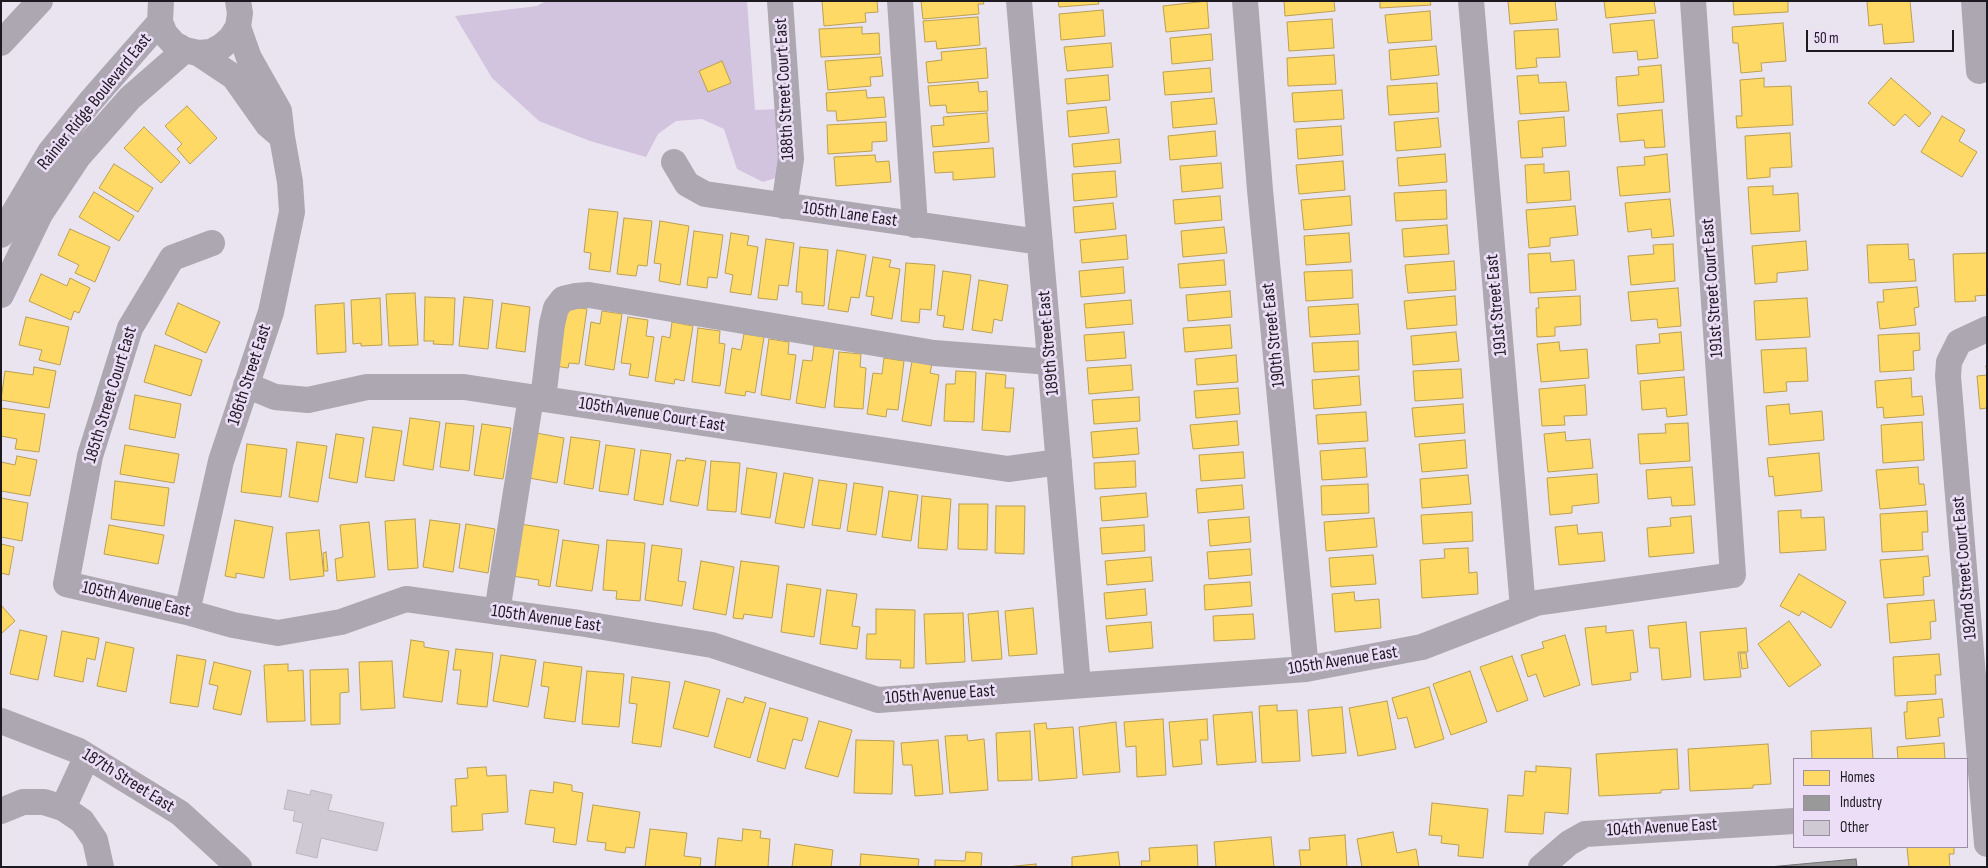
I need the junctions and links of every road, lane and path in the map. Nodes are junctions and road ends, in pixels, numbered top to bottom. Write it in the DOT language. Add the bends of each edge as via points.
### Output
graph roads {
  1 [pos="40,1"];
  2 [pos="780,1"];
  3 [pos="900,1"];
  4 [pos="1020,1"];
  5 [pos="1245,1"];
  6 [pos="1471,1"];
  7 [pos="1693,1"];
  8 [pos="1974,1"];
  9 [pos="241,11"];
  10 [pos="160,12"];
  11 [pos="1,43"];
  12 [pos="191,52"];
  13 [pos="1979,71"];
  14 [pos="282,137"];
  15 [pos="674,162"];
  16 [pos="784,206"];
  17 [pos="915,224"];
  18 [pos="1,235"];
  19 [pos="1040,242"];
  20 [pos="212,243"];
  21 [pos="1,295"];
  22 [pos="1987,329"];
  23 [pos="1050,362"];
  24 [pos="246,385"];
  25 [pos="537,398"];
  26 [pos="1059,462"];
  27 [pos="1733,575"];
  28 [pos="66,584"];
  29 [pos="1523,608"];
  30 [pos="187,612"];
  31 [pos="497,612"];
  32 [pos="1306,669"];
  33 [pos="1078,685"];
  34 [pos="1,721"];
  35 [pos="87,756"];
  36 [pos="5,806"];
  37 [pos="64,808"];
  38 [pos="1793,821"];
  39 [pos="1987,844"];
  40 [pos="100,867"];
  41 [pos="239,867"];
  42 [pos="1542,867"];
  1 -- 11 [label="street"];
  2 -- 16 [label="street, 188th Street Court East" via="791,159"];
  3 -- 17 [label="street"];
  4 -- 19 [label="street, 189th Street East"];
  5 -- 32 [label="street, 190th Street East"];
  6 -- 29 [label="street, 191st Street East"];
  7 -- 27 [label="street, 191st Street Court East"];
  8 -- 13 [label="street"];
  9 -- 12 [label="street" via="232,38 210,52"];
  9 -- 14 [label="street, 186th Street East" via="249,58 279,111"];
  10 -- 12 [label="street" via="169,39"];
  10 -- 18 [label="street, Rainier Ridge Boulevard East" via="50,152"];
  12 -- 14 [label="street" via="234,78 268,125"];
  12 -- 21 [label="street, Rainier Ridge Boulevard East" via="130,98 78,157 40,214"];
  14 -- 24 [label="street, 186th Street East" via="292,212 271,312"];
  15 -- 16 [label="street, 105th Lane East" via="687,184 705,194"];
  16 -- 17 [label="street, 105th Lane East"];
  17 -- 19 [label="street, 105th Lane East"];
  19 -- 23 [label="street, 189th Street East"];
  20 -- 28 [label="street, 185th Street Court East" via="172,258 130,328 90,456"];
  22 -- 39 [label="street, 192nd Street Court East" via="1960,342 1952,353 1948,376"];
  23 -- 25 [label="street" via="934,353 583,296 563,299 556,308"];
  23 -- 26 [label="street, 189th Street East"];
  24 -- 25 [label="street, 105th Avenue Court East" via="275,397 308,400 367,387 464,387"];
  24 -- 30 [label="street, 186th Street East" via="222,461"];
  25 -- 26 [label="street, 105th Avenue Court East" via="1008,469"];
  25 -- 31 [label="street"];
  26 -- 33 [label="street, 189th Street East"];
  27 -- 29 [label="street, 105th Avenue East" via="1536,603"];
  28 -- 30 [label="street, 105th Avenue East"];
  29 -- 32 [label="street, 105th Avenue East" via="1422,648"];
  30 -- 31 [label="street, 105th Avenue East" via="278,633 342,622 406,599"];
  31 -- 33 [label="street, 105th Avenue East" via="712,645 878,700"];
  32 -- 33 [label="street, 105th Avenue East"];
  34 -- 35 [label="street, 187th Street East"];
  35 -- 37 [label="street"];
  35 -- 41 [label="street, 187th Street East" via="180,813"];
  36 -- 37 [label="street" via="44,802"];
  37 -- 40 [label="street" via="82,821 95,840"];
  38 -- 42 [label="street, 104th Avenue East" via="1585,834 1569,843"];
}
